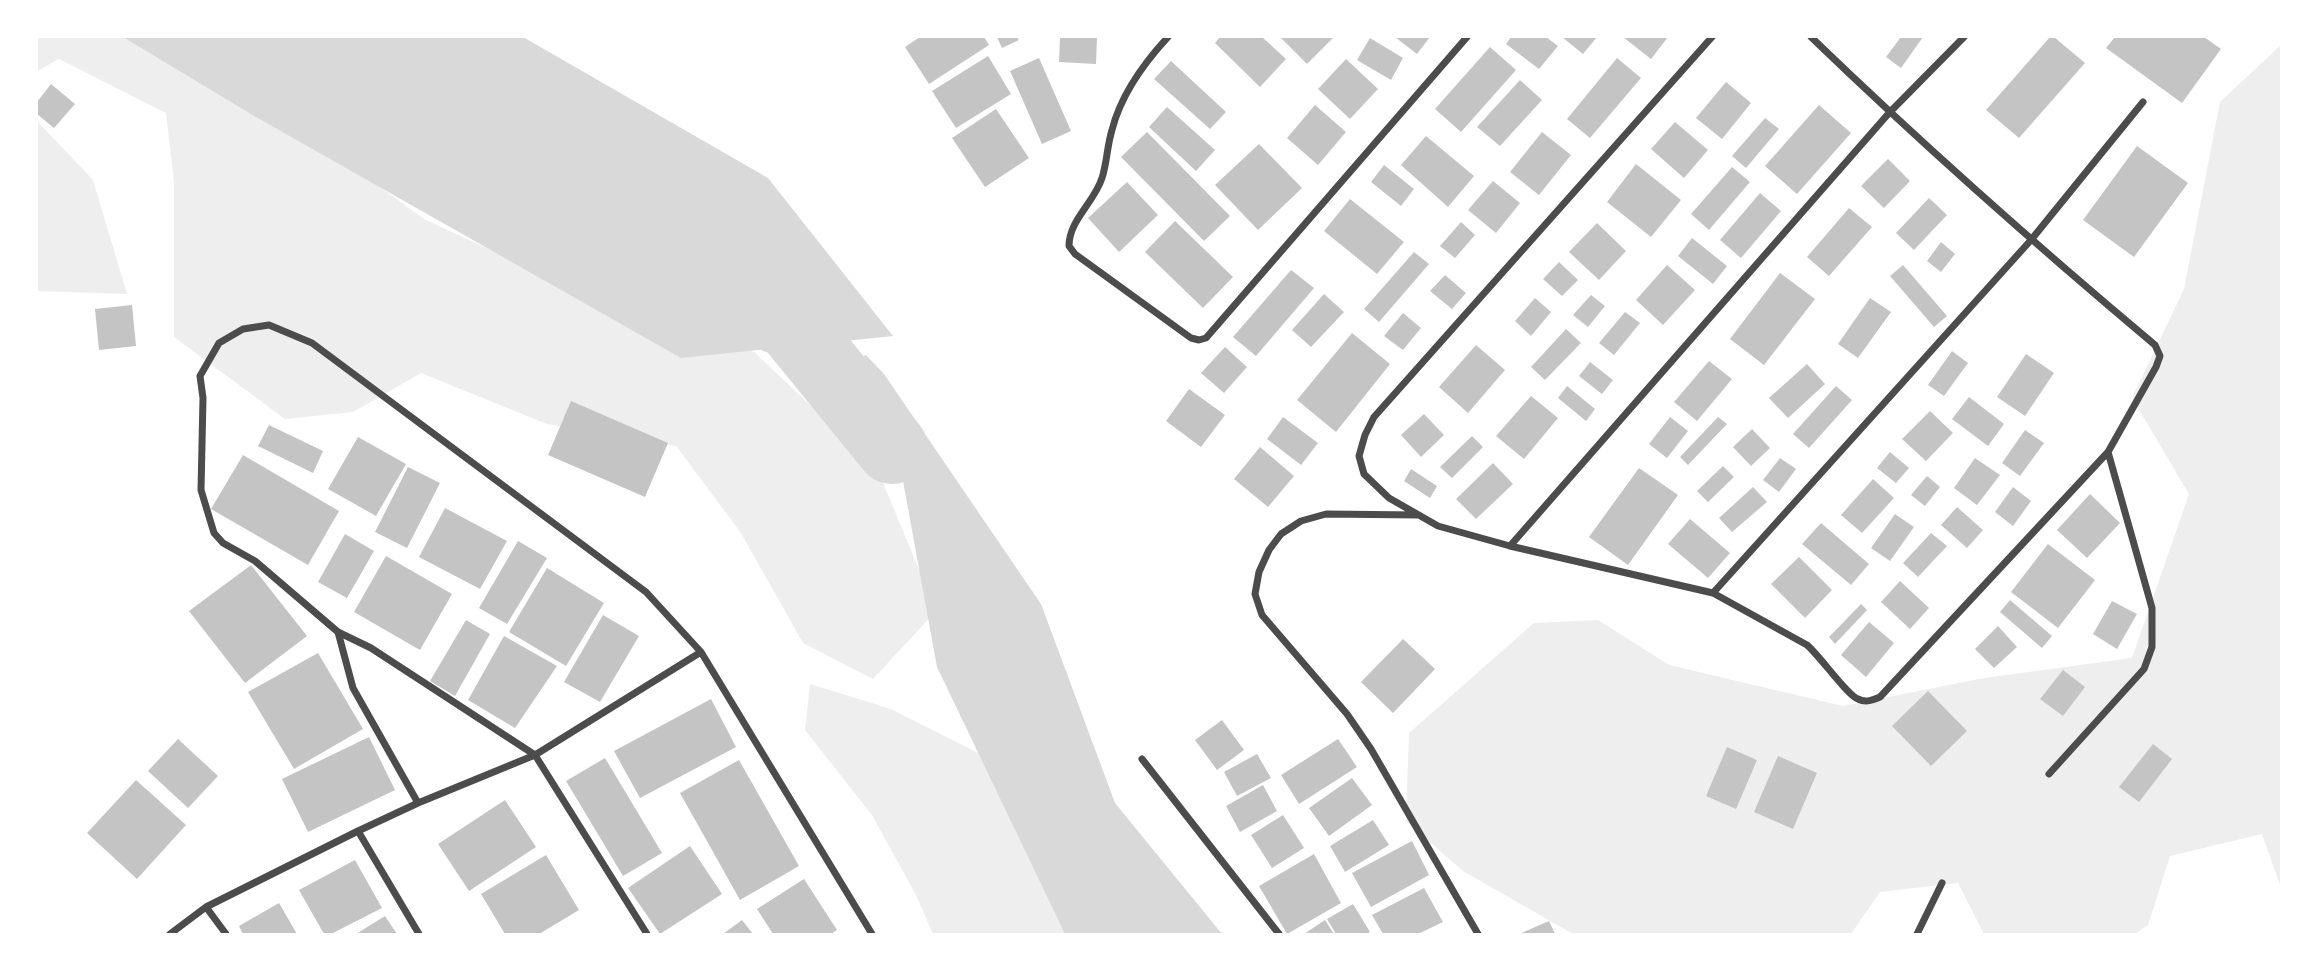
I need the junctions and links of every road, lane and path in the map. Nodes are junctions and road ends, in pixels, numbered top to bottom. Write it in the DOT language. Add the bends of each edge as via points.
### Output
graph roads {
  1 [pos="1168,37"];
  2 [pos="1467,37"];
  3 [pos="1712,37"];
  4 [pos="1811,37"];
  5 [pos="1964,37"];
  6 [pos="2143,102"];
  7 [pos="1889,113"];
  8 [pos="2031,240"];
  9 [pos="2108,452"];
  10 [pos="1418,515"];
  11 [pos="1510,546"];
  12 [pos="1713,593"];
  13 [pos="338,632"];
  14 [pos="701,652"];
  15 [pos="535,755"];
  16 [pos="1142,759"];
  17 [pos="2049,774"];
  18 [pos="418,803"];
  19 [pos="358,831"];
  20 [pos="1942,883"];
  21 [pos="206,907"];
  22 [pos="170,934"];
  23 [pos="226,934"];
  24 [pos="419,934"];
  25 [pos="647,934"];
  26 [pos="872,934"];
  27 [pos="1279,934"];
  28 [pos="1478,934"];
  29 [pos="1917,934"];
  1 -- 2 [label="street" via="1142,65 1125,99 1112,127 1102,178 1071,230 1069,246 1199,340 1206,338"];
  3 -- 10 [label="street" via="1374,417 1359,456 1364,474 1389,498"];
  4 -- 7 [label="street"];
  5 -- 7 [label="street"];
  6 -- 8 [label="street"];
  7 -- 8 [label="street"];
  7 -- 11 [label="street"];
  8 -- 9 [label="street" via="2155,345 2160,356"];
  8 -- 12 [label="street"];
  9 -- 12 [label="street" via="1872,701 1853,697 1807,645"];
  9 -- 17 [label="street" via="2152,608 2152,647 2144,669"];
  10 -- 11 [label="street" via="1438,526"];
  10 -- 28 [label="street" via="1326,514 1301,521 1281,534 1269,550 1255,594 1262,615 1371,749"];
  11 -- 12 [label="street"];
  13 -- 14 [label="street" via="255,561 223,544 214,533 201,490 200,376 219,343 243,329 269,326 312,343 646,592"];
  13 -- 15 [label="street" via="371,648"];
  13 -- 18 [label="street" via="353,688"];
  14 -- 15 [label="street"];
  14 -- 26 [label="street"];
  15 -- 18 [label="street"];
  15 -- 25 [label="street"];
  16 -- 27 [label="street"];
  18 -- 19 [label="street"];
  19 -- 21 [label="street"];
  19 -- 24 [label="street"];
  20 -- 29 [label="street"];
  21 -- 22 [label="street"];
  21 -- 23 [label="street"];
}
